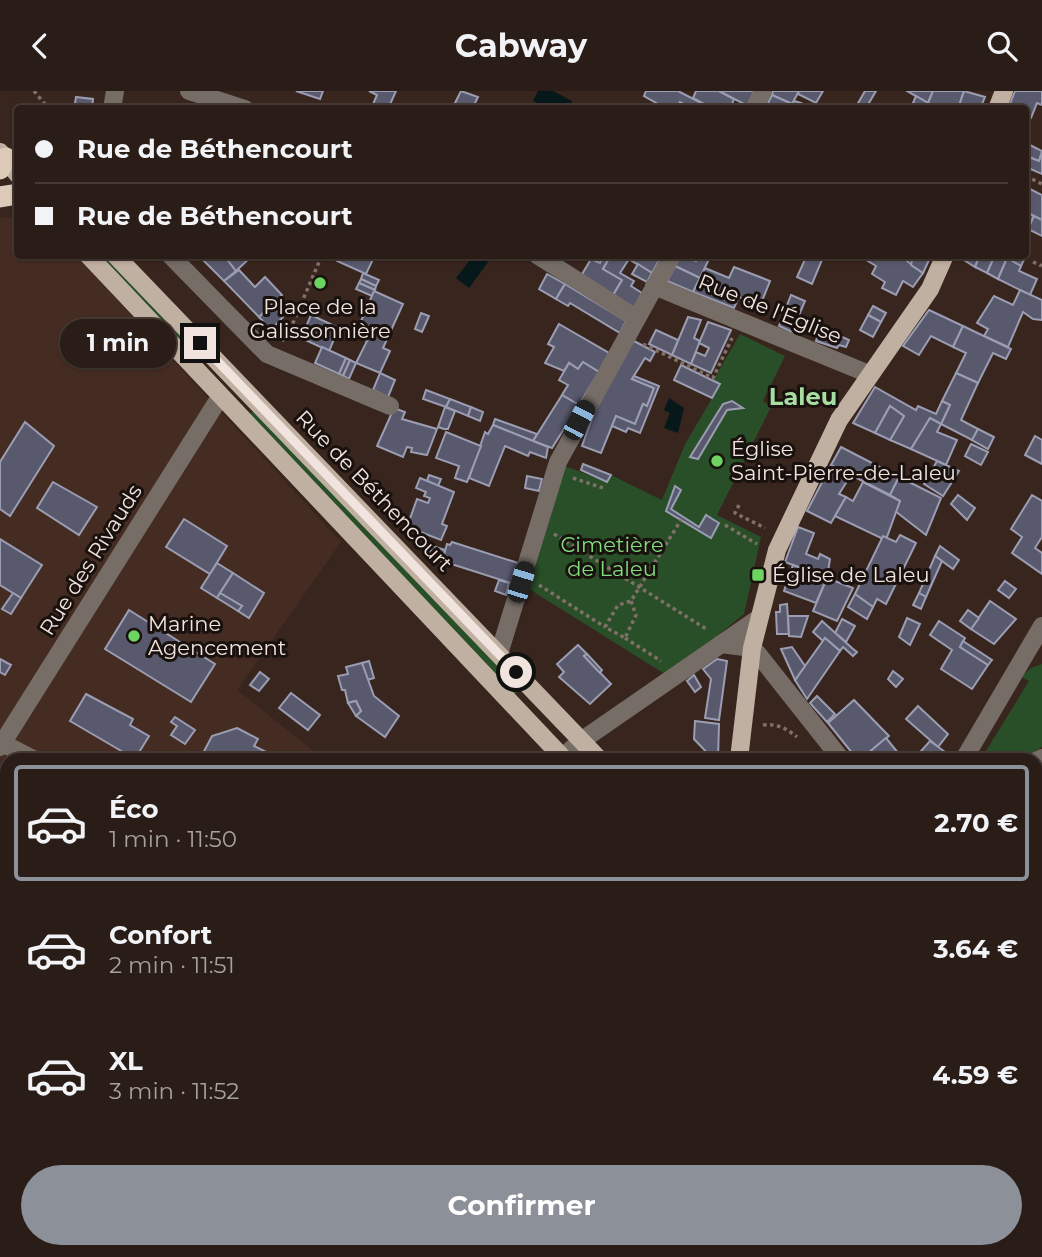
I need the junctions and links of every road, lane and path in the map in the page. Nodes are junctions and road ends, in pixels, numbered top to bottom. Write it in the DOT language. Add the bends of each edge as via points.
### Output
graph roads {
  1 [pos="34,91"];
  2 [pos="189,91"];
  3 [pos="46,105"];
  4 [pos="233,105"];
  5 [pos="92,259"];
  6 [pos="119,259"];
  7 [pos="174,259"];
  8 [pos="320,259"];
  9 [pos="543,259"];
  10 [pos="670,259"];
  11 [pos="943,259"];
  12 [pos="1032,262"];
  13 [pos="1042,266"];
  14 [pos="654,286"];
  15 [pos="636,318"];
  16 [pos="740,320"];
  17 [pos="625,336"];
  18 [pos="267,354"];
  19 [pos="869,374"];
  20 [pos="220,397"];
  21 [pos="390,406"];
  22 [pos="567,488"];
  23 [pos="603,488"];
  24 [pos="739,505"];
  25 [pos="681,520"];
  26 [pos="557,522"];
  27 [pos="755,523"];
  28 [pos="725,526"];
  29 [pos="554,534"];
  30 [pos="550,546"];
  31 [pos="754,557"];
  32 [pos="543,572"];
  33 [pos="639,587"];
  34 [pos="631,601"];
  35 [pos="758,618"];
  36 [pos="606,627"];
  37 [pos="1040,637"];
  38 [pos="625,638"];
  39 [pos="721,644"];
  40 [pos="752,649"];
  41 [pos="499,654"];
  42 [pos="669,667"];
  43 [pos="742,732"];
  44 [pos="800,740"];
  45 [pos="581,741"];
  46 [pos="1,744"];
  47 [pos="20,753"];
  48 [pos="556,753"];
  49 [pos="568,753"];
  50 [pos="593,753"];
  51 [pos="740,753"];
  52 [pos="836,753"];
  53 [pos="968,753"];
  1 -- 3 [label="path"];
  2 -- 4 [label="street"];
  5 -- 20 [label="main road"];
  6 -- 41 [label="main road, Rue de Béthencourt"];
  7 -- 18 [label="street"];
  8 -- 18 [label="path" via="287,337"];
  9 -- 15 [label="street"];
  10 -- 14 [label="street"];
  11 -- 19 [label="main road" via="930,289"];
  12 -- 13 [label="path"];
  14 -- 15 [label="street"];
  14 -- 16 [label="street, Rue de l'Église"];
  15 -- 17 [label="street"];
  16 -- 17 [label="path" via="713,378"];
  16 -- 19 [label="street, Rue de l'Église"];
  17 -- 41 [label="street" via="558,461"];
  18 -- 21 [label="street"];
  19 -- 35 [label="main road" via="839,420 777,550"];
  20 -- 46 [label="street, Rue des Rivauds"];
  20 -- 48 [label="main road"];
  22 -- 23 [label="path" via="570,477"];
  24 -- 27 [label="path" via="735,513"];
  25 -- 33 [label="path"];
  26 -- 29 [label="path"];
  28 -- 31 [label="path" via="757,543"];
  29 -- 30 [label="path"];
  29 -- 33 [label="path"];
  32 -- 36 [label="path" via="539,585"];
  33 -- 34 [label="path"];
  33 -- 39 [label="path" via="717,636"];
  34 -- 36 [label="path" via="618,605"];
  34 -- 38 [label="path" via="636,615"];
  35 -- 39 [label="street"];
  35 -- 40 [label="main road"];
  36 -- 38 [label="path"];
  37 -- 53 [label="street"];
  38 -- 42 [label="path"];
  39 -- 40 [label="street"];
  39 -- 45 [label="street"];
  40 -- 43 [label="main road"];
  40 -- 52 [label="street"];
  41 -- 45 [label="main road, Rue de Béthencourt"];
  43 -- 44 [label="path" via="772,724"];
  43 -- 51 [label="main road"];
  45 -- 49 [label="street"];
  45 -- 50 [label="main road, Rue de Béthencourt"];
  46 -- 47 [label="street"];
}
